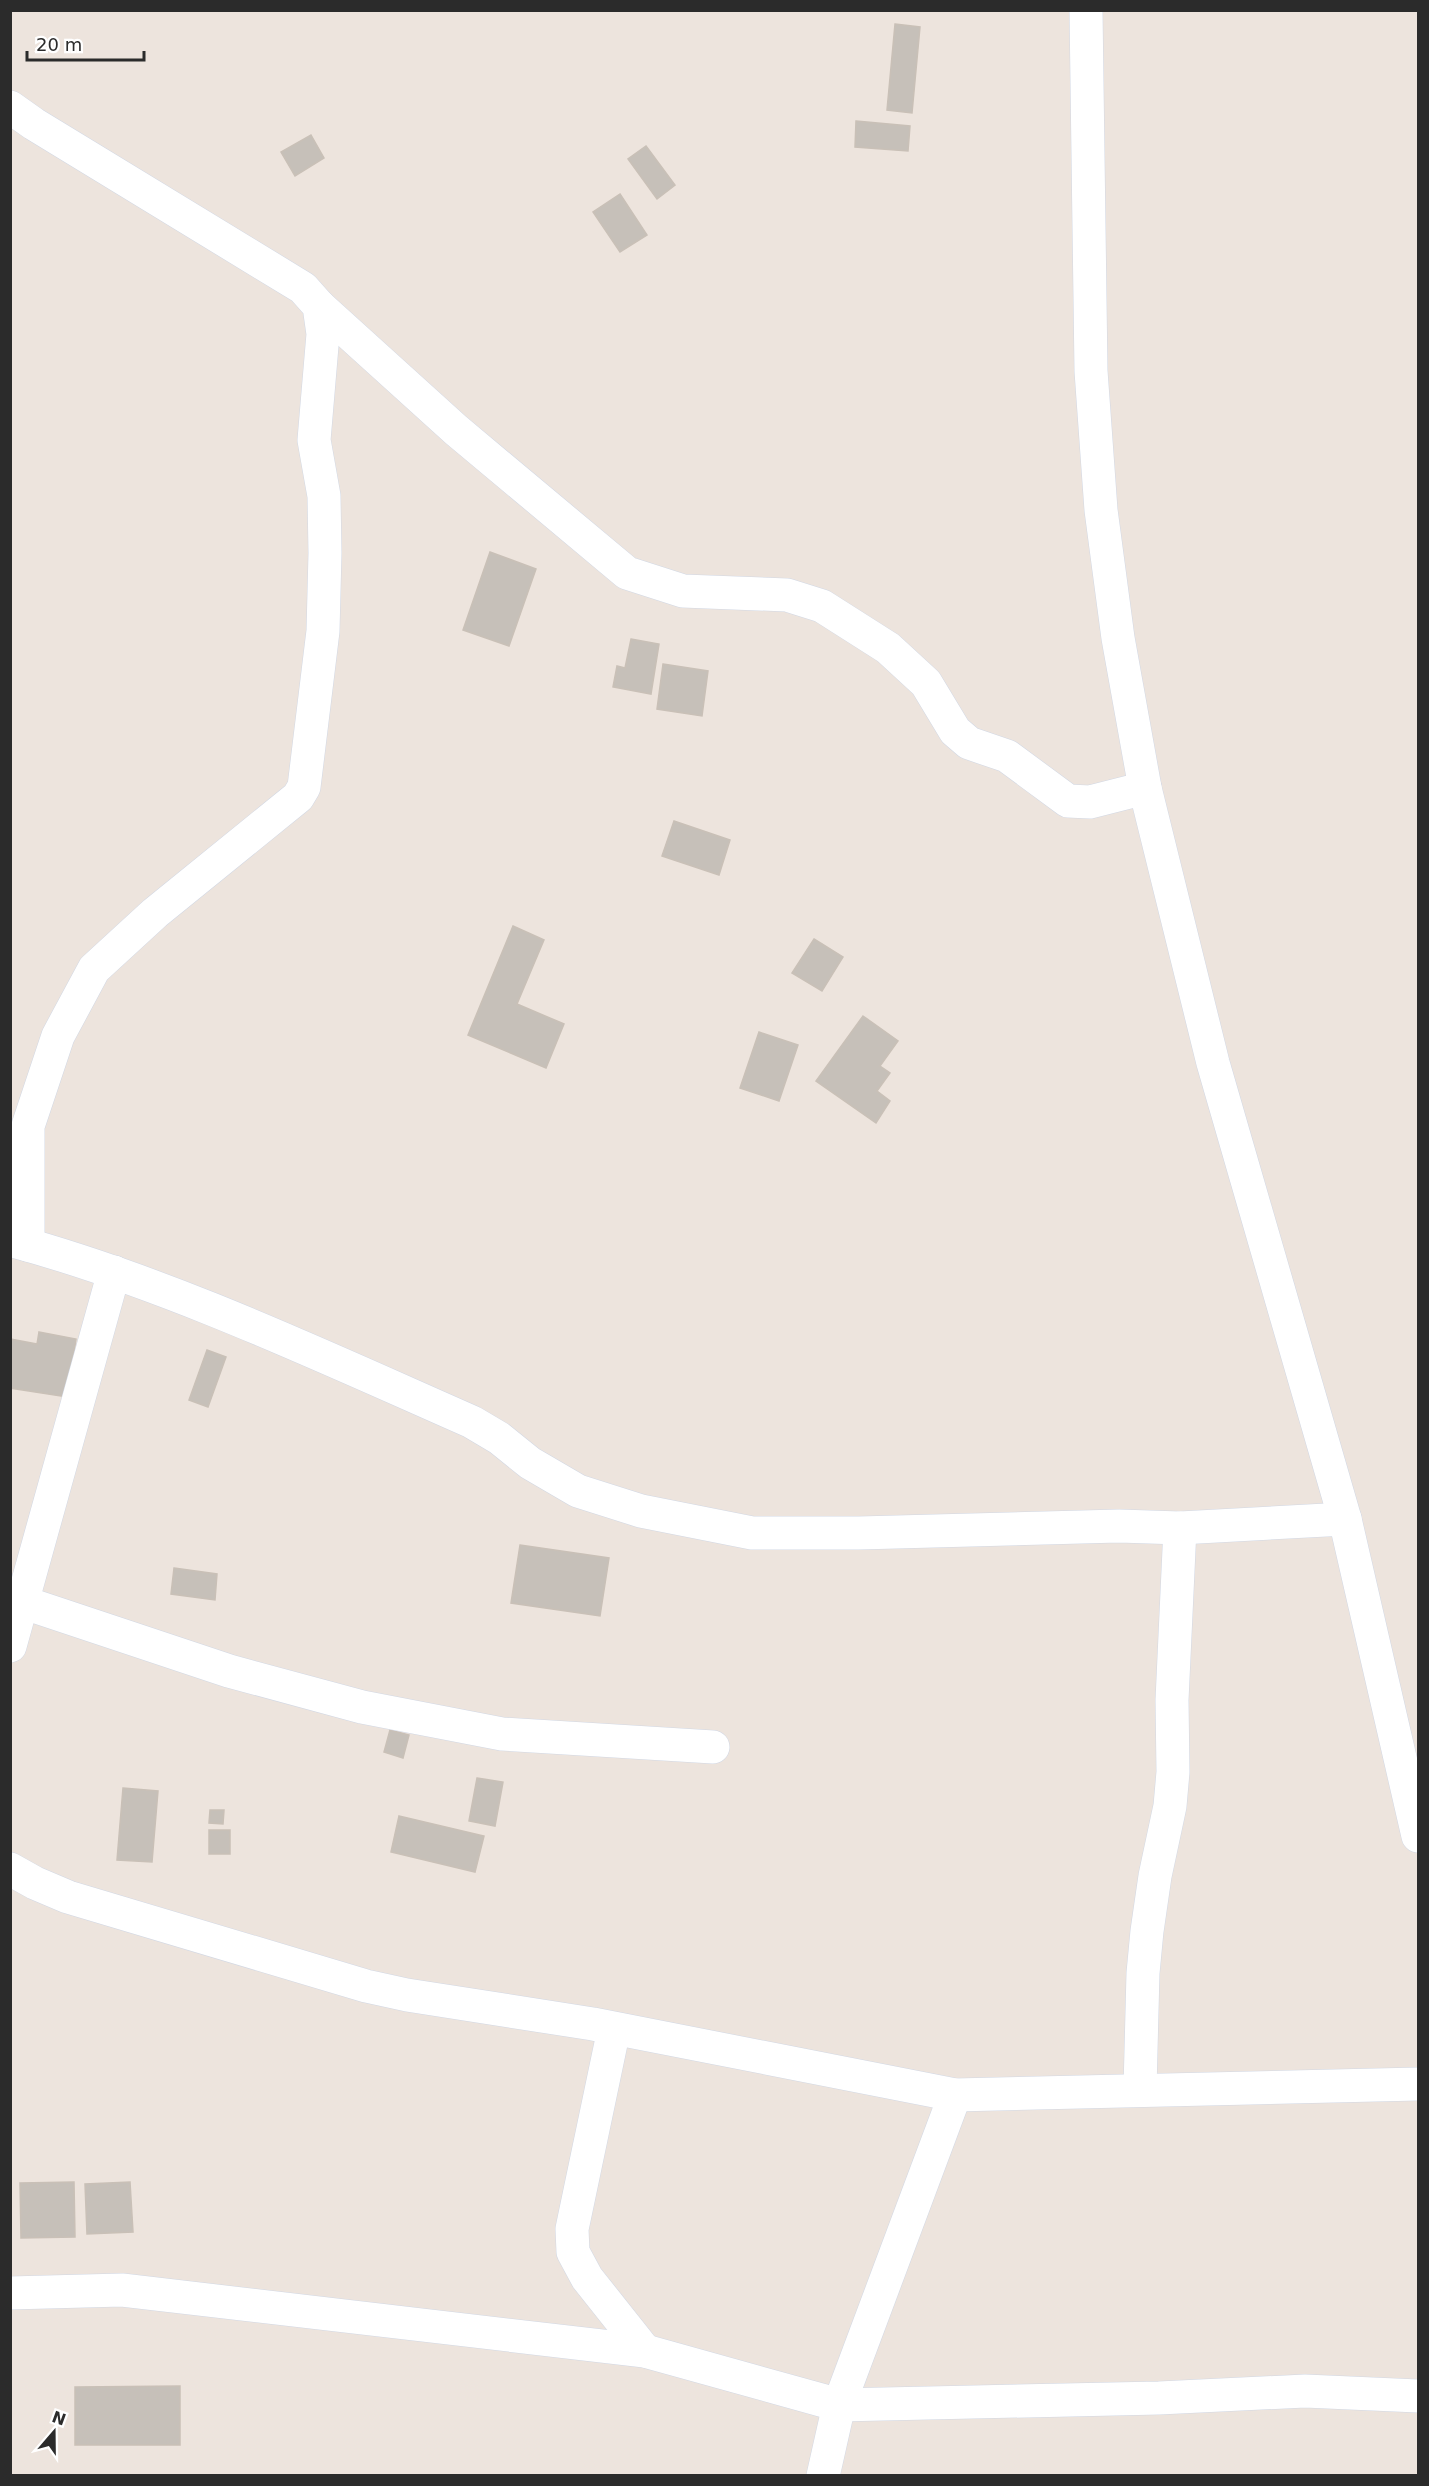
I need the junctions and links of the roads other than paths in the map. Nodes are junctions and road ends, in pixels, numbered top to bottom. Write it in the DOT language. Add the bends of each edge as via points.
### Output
graph roads {
  1 [pos="1086,10"];
  2 [pos="10,107"];
  3 [pos="319,306"];
  4 [pos="1145,788"];
  5 [pos="19,1243"];
  6 [pos="114,1272"];
  7 [pos="1345,1519"];
  8 [pos="1180,1528"];
  9 [pos="21,1602"];
  10 [pos="10,1646"];
  11 [pos="714,1747"];
  12 [pos="1419,1836"];
  13 [pos="10,1869"];
  14 [pos="614,2029"];
  15 [pos="1419,2084"];
  16 [pos="1140,2089"];
  17 [pos="955,2095"];
  18 [pos="10,2293"];
  19 [pos="645,2351"];
  20 [pos="1419,2396"];
  21 [pos="839,2405"];
  22 [pos="823,2475"];
  1 -- 4 [label="street" via="1091,370 1100,498 1118,638"];
  2 -- 3 [label="street" via="303,288"];
  3 -- 4 [label="street" via="456,430 627,573 683,591 787,595 822,606 888,648 926,683 955,731 969,744 1007,756 1068,801 1090,802"];
  3 -- 5 [label="street" via="323,334 314,440 324,496 326,552 323,631 304,787 298,797 155,913 94,969 58,1036 28,1126"];
  4 -- 7 [label="street" via="1213,1063"];
  5 -- 6 [label="street"];
  6 -- 8 [label="street" via="472,1422 578,1491 641,1511 752,1533"];
  6 -- 9 [label="street"];
  7 -- 8 [label="street"];
  7 -- 12 [label="street"];
  8 -- 16 [label="street" via="1172,1700 1173,1772 1143,1973"];
  9 -- 10 [label="street"];
  9 -- 11 [label="street" via="229,1671 362,1707 502,1734"];
  13 -- 14 [label="street" via="68,1898 366,1986"];
  14 -- 17 [label="street"];
  14 -- 19 [label="street" via="572,2229 573,2252 587,2278"];
  15 -- 16 [label="street"];
  16 -- 17 [label="street"];
  17 -- 21 [label="street"];
  18 -- 19 [label="street" via="122,2290"];
  19 -- 21 [label="street"];
  20 -- 21 [label="street" via="1305,2391"];
  21 -- 22 [label="street"];
}
